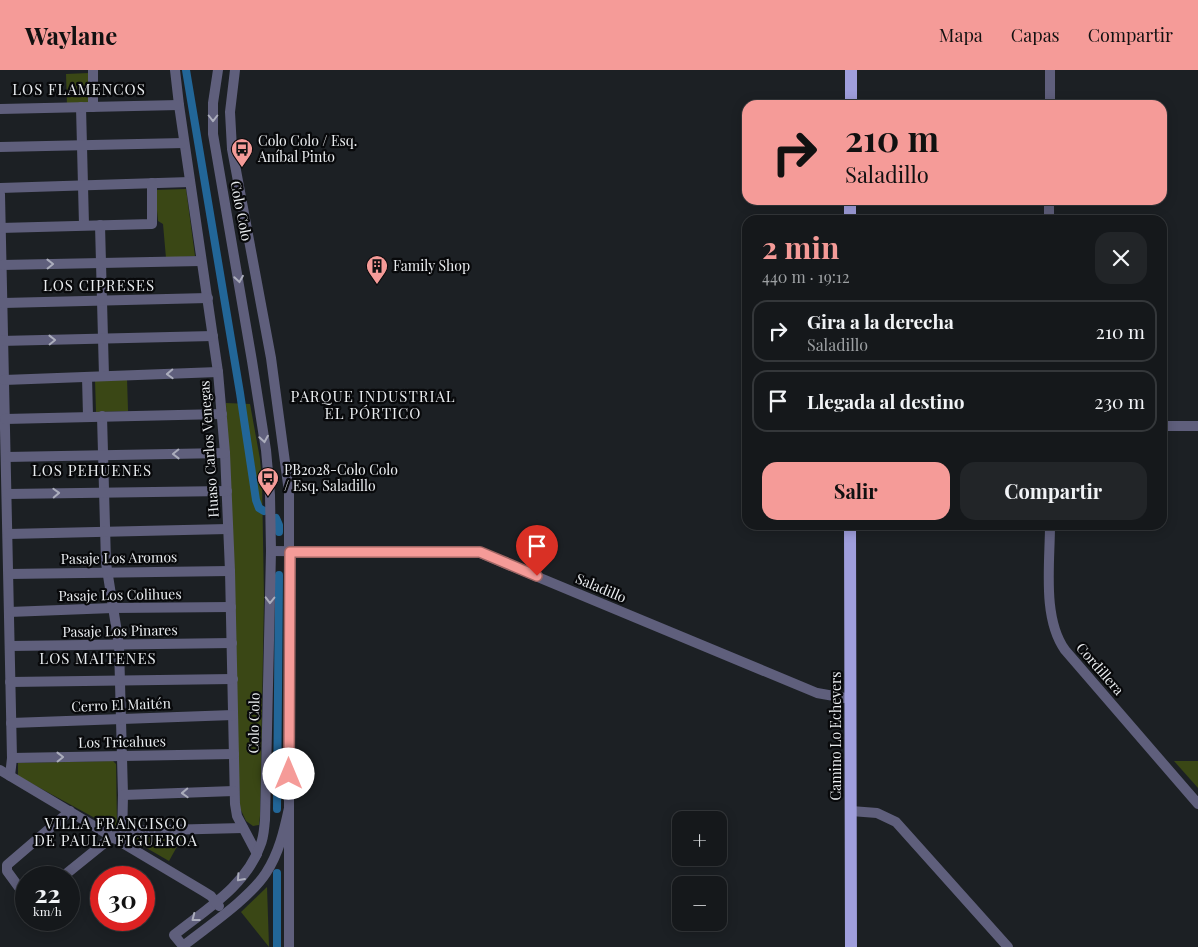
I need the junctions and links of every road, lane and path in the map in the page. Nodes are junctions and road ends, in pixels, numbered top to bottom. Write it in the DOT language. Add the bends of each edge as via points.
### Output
graph roads {
  1 [pos="93,70"];
  2 [pos="175,70"];
  3 [pos="218,70"];
  4 [pos="235,70"];
  5 [pos="851,70"];
  6 [pos="1050,70"];
  7 [pos="851,100"];
  8 [pos="1050,100"];
  9 [pos="178,105"];
  10 [pos="81,107"];
  11 [pos="93,107"];
  12 [pos="0,109"];
  13 [pos="184,143"];
  14 [pos="82,145"];
  15 [pos="0,147"];
  16 [pos="190,182"];
  17 [pos="152,183"];
  18 [pos="83,186"];
  19 [pos="0,188"];
  20 [pos="0,194"];
  21 [pos="84,225"];
  22 [pos="100,225"];
  23 [pos="0,228"];
  24 [pos="202,261"];
  25 [pos="101,263"];
  26 [pos="2,266"];
  27 [pos="208,298"];
  28 [pos="102,301"];
  29 [pos="3,303"];
  30 [pos="213,336"];
  31 [pos="103,339"];
  32 [pos="2,341"];
  33 [pos="270,352"];
  34 [pos="252,356"];
  35 [pos="272,367"];
  36 [pos="254,370"];
  37 [pos="218,372"];
  38 [pos="104,376"];
  39 [pos="87,377"];
  40 [pos="4,380"];
  41 [pos="222,414"];
  42 [pos="88,416"];
  43 [pos="102,416"];
  44 [pos="5,419"];
  45 [pos="1167,426"];
  46 [pos="1198,426"];
  47 [pos="225,453"];
  48 [pos="103,454"];
  49 [pos="6,457"];
  50 [pos="226,491"];
  51 [pos="104,492"];
  52 [pos="7,494"];
  53 [pos="4,520"];
  54 [pos="228,529"];
  55 [pos="850,530"];
  56 [pos="1050,530"];
  57 [pos="105,532"];
  58 [pos="8,534"];
  59 [pos="271,551"];
  60 [pos="290,552"];
  61 [pos="4,558"];
  62 [pos="230,571"];
  63 [pos="107,572"];
  64 [pos="9,574"];
  65 [pos="4,595"];
  66 [pos="231,607"];
  67 [pos="113,608"];
  68 [pos="9,612"];
  69 [pos="5,631"];
  70 [pos="232,643"];
  71 [pos="119,645"];
  72 [pos="10,646"];
  73 [pos="233,679"];
  74 [pos="10,682"];
  75 [pos="120,682"];
  76 [pos="851,699"];
  77 [pos="233,715"];
  78 [pos="121,719"];
  79 [pos="11,723"];
  80 [pos="234,754"];
  81 [pos="122,756"];
  82 [pos="12,758"];
  83 [pos="0,770"];
  84 [pos="5,775"];
  85 [pos="234,791"];
  86 [pos="123,794"];
  87 [pos="1198,804"];
  88 [pos="289,808"];
  89 [pos="70,811"];
  90 [pos="851,811"];
  91 [pos="243,828"];
  92 [pos="264,828"];
  93 [pos="120,833"];
  94 [pos="257,854"];
  95 [pos="270,865"];
  96 [pos="77,866"];
  97 [pos="289,867"];
  98 [pos="15,882"];
  99 [pos="216,901"];
  100 [pos="224,913"];
  101 [pos="289,947"];
  102 [pos="851,947"];
  103 [pos="1008,947"];
  1 -- 11 [label="street"];
  2 -- 9 [label="street, Huaso Carlos Venegas"];
  3 -- 34 [label="street, Colo Colo, one-way" via="213,134"];
  4 -- 33 [label="street, Colo Colo" via="230,112 232,148"];
  5 -- 7 [label="main road"];
  6 -- 8 [label="street"];
  9 -- 11 [label="street"];
  9 -- 13 [label="street, Huaso Carlos Venegas"];
  10 -- 11 [label="street"];
  10 -- 12 [label="street"];
  10 -- 14 [label="street"];
  13 -- 14 [label="street"];
  13 -- 16 [label="street, Huaso Carlos Venegas"];
  14 -- 15 [label="street"];
  14 -- 18 [label="street"];
  16 -- 17 [label="street"];
  16 -- 24 [label="street, Huaso Carlos Venegas"];
  17 -- 18 [label="street"];
  17 -- 22 [label="street" via="152,224"];
  18 -- 19 [label="street"];
  18 -- 21 [label="street"];
  20 -- 23 [label="street"];
  21 -- 22 [label="street"];
  21 -- 23 [label="street"];
  22 -- 25 [label="street"];
  23 -- 26 [label="street"];
  24 -- 25 [label="street"];
  24 -- 27 [label="street, Huaso Carlos Venegas"];
  26 -- 25 [label="street, one-way"];
  25 -- 28 [label="street"];
  26 -- 29 [label="street"];
  27 -- 28 [label="street"];
  27 -- 30 [label="street, Huaso Carlos Venegas"];
  28 -- 29 [label="street"];
  28 -- 31 [label="street"];
  29 -- 32 [label="street"];
  30 -- 31 [label="street"];
  30 -- 37 [label="street, Huaso Carlos Venegas"];
  32 -- 31 [label="street, one-way"];
  31 -- 38 [label="street"];
  32 -- 40 [label="street"];
  33 -- 34 [label="street"];
  33 -- 35 [label="street, Colo Colo"];
  34 -- 36 [label="street, Colo Colo"];
  35 -- 36 [label="street"];
  35 -- 60 [label="street, Colo Colo" via="289,492"];
  36 -- 59 [label="street, Colo Colo, one-way" via="266,450"];
  37 -- 38 [label="street, one-way"];
  37 -- 41 [label="street, Huaso Carlos Venegas"];
  38 -- 39 [label="street"];
  39 -- 40 [label="street"];
  39 -- 42 [label="street"];
  40 -- 44 [label="street"];
  41 -- 43 [label="street"];
  41 -- 47 [label="street, Huaso Carlos Venegas"];
  42 -- 43 [label="street"];
  42 -- 44 [label="street"];
  43 -- 48 [label="street"];
  44 -- 49 [label="street"];
  45 -- 46 [label="street"];
  47 -- 48 [label="street, one-way"];
  47 -- 50 [label="street, Huaso Carlos Venegas"];
  48 -- 49 [label="street"];
  48 -- 51 [label="street"];
  49 -- 52 [label="street"];
  50 -- 51 [label="street"];
  50 -- 54 [label="street, Huaso Carlos Venegas"];
  52 -- 51 [label="street, one-way"];
  51 -- 57 [label="street"];
  52 -- 53 [label="street"];
  53 -- 58 [label="street"];
  54 -- 57 [label="street"];
  54 -- 62 [label="street, Huaso Carlos Venegas"];
  55 -- 76 [label="main road, Camino Lo Echevers"];
  56 -- 87 [label="street, Cordillera" via="1050,610 1058,638"];
  57 -- 58 [label="street"];
  57 -- 63 [label="street"];
  58 -- 61 [label="street"];
  59 -- 60 [label="street, Saladillo"];
  59 -- 92 [label="street, Colo Colo, one-way"];
  60 -- 76 [label="street, Saladillo" via="480,552 817,693"];
  60 -- 88 [label="street, Colo Colo"];
  61 -- 64 [label="street"];
  62 -- 63 [label="street, Pasaje Los Aromos"];
  62 -- 66 [label="street, Huaso Carlos Venegas"];
  63 -- 64 [label="street, Pasaje Los Aromos"];
  63 -- 67 [label="street"];
  64 -- 65 [label="street"];
  65 -- 68 [label="street"];
  66 -- 67 [label="street, Pasaje Los Colihues"];
  66 -- 70 [label="street, Huaso Carlos Venegas"];
  67 -- 68 [label="street, Pasaje Los Colihues"];
  67 -- 71 [label="street"];
  68 -- 69 [label="street"];
  69 -- 72 [label="street"];
  70 -- 71 [label="street, Pasaje Los Pinares"];
  70 -- 73 [label="street, Huaso Carlos Venegas"];
  71 -- 72 [label="street, Pasaje Los Pinares"];
  71 -- 75 [label="street"];
  72 -- 74 [label="street"];
  73 -- 75 [label="street"];
  73 -- 77 [label="street, Huaso Carlos Venegas"];
  74 -- 75 [label="street"];
  74 -- 79 [label="street"];
  75 -- 78 [label="street"];
  76 -- 90 [label="main road, Camino Lo Echevers"];
  77 -- 78 [label="street, Cerro El Maitén"];
  77 -- 80 [label="street, Huaso Carlos Venegas"];
  78 -- 79 [label="street, Cerro El Maitén"];
  78 -- 81 [label="street"];
  79 -- 82 [label="street"];
  80 -- 81 [label="street, Los Tricahues"];
  80 -- 85 [label="street, Huaso Carlos Venegas"];
  82 -- 81 [label="street, Los Tricahues, one-way"];
  81 -- 86 [label="street"];
  82 -- 84 [label="street"];
  83 -- 84 [label="street"];
  84 -- 89 [label="street"];
  85 -- 86 [label="street, one-way"];
  85 -- 91 [label="street, Huaso Carlos Venegas" via="237,815"];
  86 -- 93 [label="street"];
  88 -- 95 [label="street, Colo Colo" via="282,840"];
  88 -- 97 [label="street, Colo Colo"];
  89 -- 93 [label="street"];
  89 -- 98 [label="street" via="7,865 7,871"];
  90 -- 102 [label="main road, Camino Lo Echevers"];
  90 -- 103 [label="street" via="877,813 896,822"];
  91 -- 92 [label="street" via="257,832"];
  91 -- 93 [label="street"];
  91 -- 94 [label="street, Huaso Carlos Venegas"];
  92 -- 94 [label="street, Colo Colo"];
  93 -- 96 [label="street"];
  93 -- 99 [label="street"];
  94 -- 99 [label="street, Colo Colo, one-way" via="239,881"];
  95 -- 97 [label="street"];
  95 -- 100 [label="street, Colo Colo" via="253,889"];
  97 -- 101 [label="street, Colo Colo"];
  99 -- 100 [label="street"];
  99 -- 100 [label="street, Colo Colo, one-way" via="174,934 183,946"];
}
